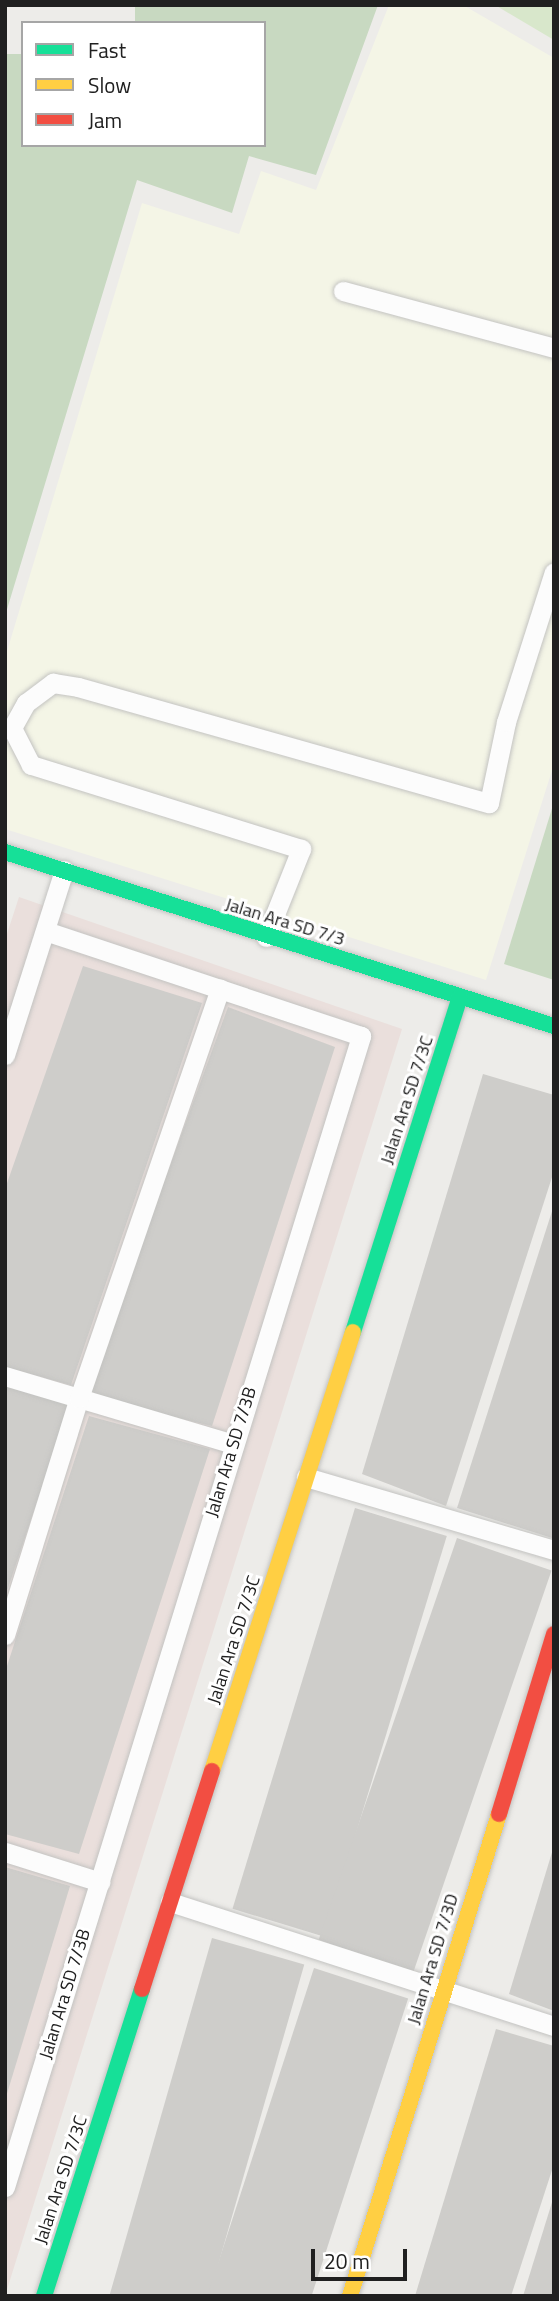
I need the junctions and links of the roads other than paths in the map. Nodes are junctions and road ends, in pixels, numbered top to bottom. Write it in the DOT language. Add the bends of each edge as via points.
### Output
graph roads {
  1 [pos="343,291"];
  2 [pos="554,348"];
  3 [pos="554,572"];
  4 [pos="5,852"];
  5 [pos="64,870"];
  6 [pos="45,931"];
  7 [pos="266,937"];
  8 [pos="220,989"];
  9 [pos="460,997"];
  10 [pos="554,1026"];
  11 [pos="5,1055"];
  12 [pos="5,1376"];
  13 [pos="79,1398"];
  14 [pos="233,1444"];
  15 [pos="306,1477"];
  16 [pos="554,1550"];
  17 [pos="554,1634"];
  18 [pos="5,1635"];
  19 [pos="5,1852"];
  20 [pos="100,1882"];
  21 [pos="170,1902"];
  22 [pos="444,1991"];
  23 [pos="554,2026"];
  24 [pos="5,2187"];
  25 [pos="44,2296"];
  26 [pos="350,2296"];
  1 -- 2 [label="lane"];
  3 -- 7 [label="lane" via="506,722 489,803 78,687 53,683 26,703 12,728 31,765 301,849"];
  4 -- 5 [label="street, Jalan Ara SD 7/3"];
  5 -- 6 [label="lane"];
  5 -- 7 [label="street, Jalan Ara SD 7/3"];
  6 -- 8 [label="lane, Jalan Ara SD 7/3B"];
  6 -- 11 [label="lane"];
  7 -- 9 [label="street, Jalan Ara SD 7/3"];
  8 -- 13 [label="lane"];
  8 -- 14 [label="lane, Jalan Ara SD 7/3B" via="361,1036"];
  9 -- 10 [label="street, Jalan Ara SD 7/3"];
  9 -- 15 [label="street, Jalan Ara SD 7/3C"];
  12 -- 13 [label="lane"];
  13 -- 14 [label="lane"];
  13 -- 18 [label="lane"];
  14 -- 20 [label="lane, Jalan Ara SD 7/3B"];
  15 -- 16 [label="lane"];
  15 -- 21 [label="street, Jalan Ara SD 7/3C"];
  17 -- 22 [label="street, Jalan Ara SD 7/3D"];
  19 -- 20 [label="lane"];
  20 -- 24 [label="lane, Jalan Ara SD 7/3B"];
  21 -- 22 [label="lane"];
  21 -- 25 [label="street, Jalan Ara SD 7/3C"];
  22 -- 23 [label="lane"];
  22 -- 26 [label="street, Jalan Ara SD 7/3D"];
}
